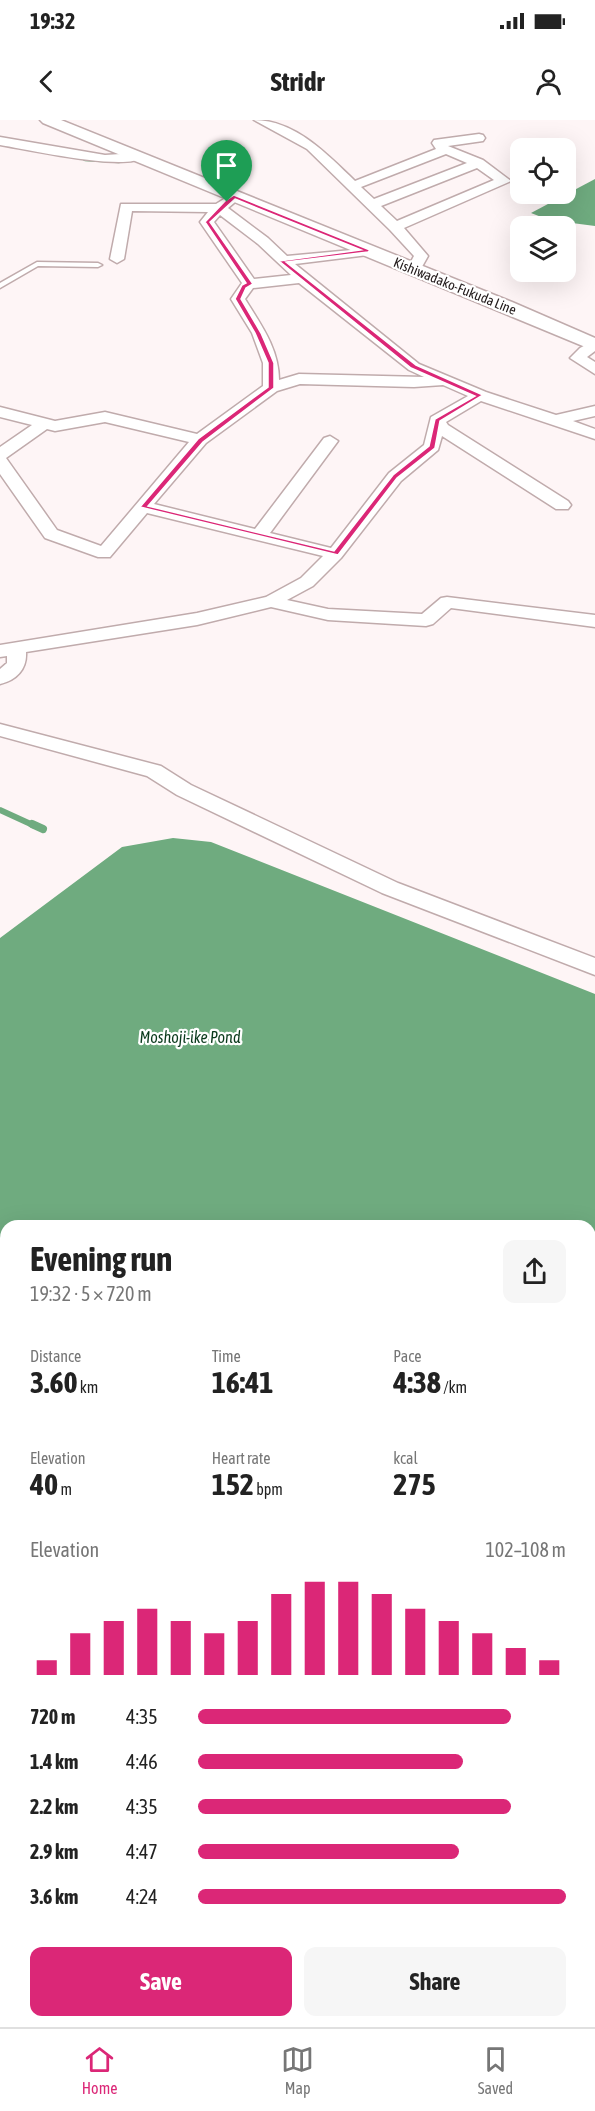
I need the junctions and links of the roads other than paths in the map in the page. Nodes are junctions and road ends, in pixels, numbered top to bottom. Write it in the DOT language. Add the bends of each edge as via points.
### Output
graph roads {
  1 [pos="48,120"];
  2 [pos="260,120"];
  3 [pos="479,138"];
  4 [pos="0,141"];
  5 [pos="446,149"];
  6 [pos="137,157"];
  7 [pos="478,163"];
  8 [pos="353,186"];
  9 [pos="234,197"];
  10 [pos="372,205"];
  11 [pos="219,208"];
  12 [pos="395,227"];
  13 [pos="368,251"];
  14 [pos="117,259"];
  15 [pos="282,261"];
  16 [pos="98,265"];
  17 [pos="414,269"];
  18 [pos="302,278"];
  19 [pos="250,284"];
  20 [pos="0,286"];
  21 [pos="595,345"];
  22 [pos="595,369"];
  23 [pos="444,380"];
  24 [pos="271,388"];
  25 [pos="480,395"];
  26 [pos="595,411"];
  27 [pos="0,412"];
  28 [pos="437,420"];
  29 [pos="553,421"];
  30 [pos="44,424"];
  31 [pos="595,434"];
  32 [pos="200,440"];
  33 [pos="330,441"];
  34 [pos="0,455"];
  35 [pos="0,462"];
  36 [pos="562,505"];
  37 [pos="144,507"];
  38 [pos="259,535"];
  39 [pos="335,554"];
  40 [pos="272,601"];
  41 [pos="595,621"];
  42 [pos="8,650"];
  43 [pos="0,678"];
  44 [pos="0,730"];
  45 [pos="595,967"];
  1 -- 6 [label="street, Kishiwadako-Fukuda Line"];
  2 -- 8 [label="street" via="311,146"];
  3 -- 5 [label="street" via="438,143"];
  4 -- 6 [label="street" via="105,159"];
  5 -- 7 [label="street"];
  5 -- 8 [label="street"];
  6 -- 9 [label="street, Kishiwadako-Fukuda Line"];
  7 -- 10 [label="street"];
  7 -- 12 [label="street" via="504,181"];
  8 -- 10 [label="street"];
  9 -- 11 [label="street"];
  9 -- 13 [label="street, Kishiwadako-Fukuda Line"];
  10 -- 12 [label="street"];
  11 -- 14 [label="street" via="126,207"];
  11 -- 15 [label="street" via="263,241"];
  11 -- 19 [label="street" via="207,222"];
  12 -- 17 [label="street" via="421,256"];
  13 -- 15 [label="street"];
  13 -- 17 [label="street, Kishiwadako-Fukuda Line"];
  15 -- 18 [label="street"];
  16 -- 20 [label="lane" via="37,264"];
  17 -- 21 [label="street, Kishiwadako-Fukuda Line"];
  18 -- 19 [label="street"];
  18 -- 23 [label="street" via="414,367"];
  19 -- 24 [label="street" via="244,286 238,299 271,363"];
  21 -- 22 [label="street" via="578,358"];
  23 -- 24 [label="street" via="299,379"];
  23 -- 25 [label="street"];
  24 -- 32 [label="street"];
  25 -- 28 [label="street"];
  25 -- 29 [label="street"];
  26 -- 29 [label="street"];
  27 -- 30 [label="street"];
  28 -- 36 [label="street" via="441,428"];
  28 -- 39 [label="street" via="432,447 395,477"];
  29 -- 31 [label="street"];
  30 -- 32 [label="street" via="55,426 105,417"];
  30 -- 34 [label="street"];
  32 -- 37 [label="street"];
  33 -- 38 [label="street"];
  35 -- 37 [label="street" via="51,534 104,553"];
  37 -- 38 [label="street"];
  38 -- 39 [label="street"];
  39 -- 40 [label="street" via="307,582"];
  40 -- 41 [label="street" via="294,609 355,616 426,620 447,602"];
  40 -- 42 [label="street" via="197,620"];
  42 -- 43 [label="street" via="17,665"];
  44 -- 45 [label="street" via="154,771 184,790 390,888"];
}
